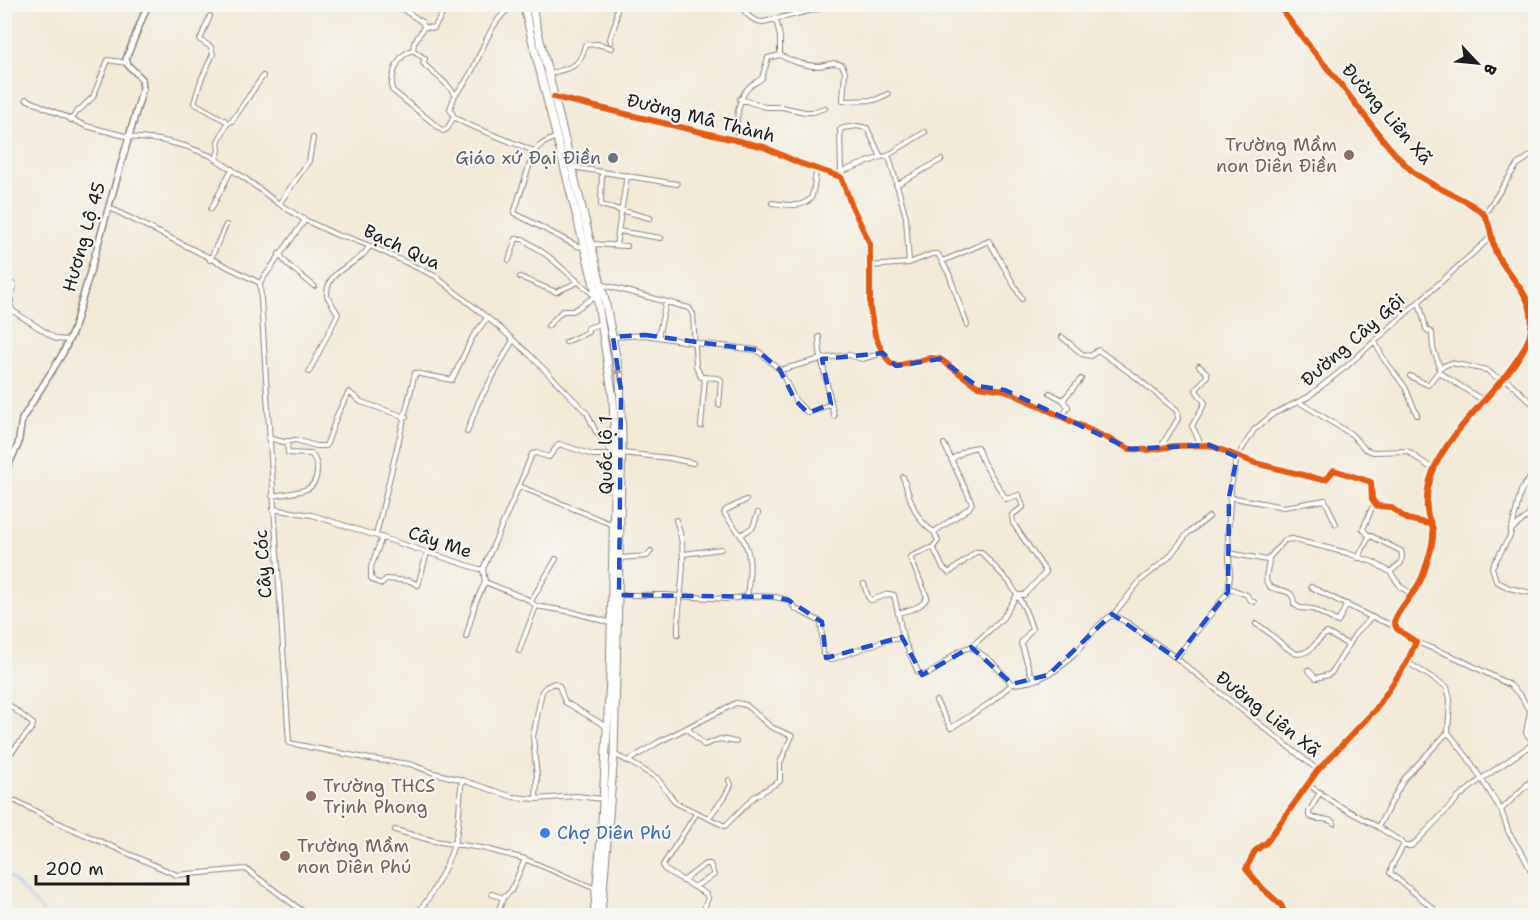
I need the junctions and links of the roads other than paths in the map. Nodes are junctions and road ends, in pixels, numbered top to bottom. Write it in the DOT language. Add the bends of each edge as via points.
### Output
graph roads {
  1 [pos="148,4"];
  2 [pos="395,4"];
  3 [pos="448,4"];
  4 [pos="515,4"];
  5 [pos="523,4"];
  6 [pos="531,4"];
  7 [pos="617,4"];
  8 [pos="740,4"];
  9 [pos="838,4"];
  10 [pos="1278,4"];
  11 [pos="210,16"];
  12 [pos="776,19"];
  13 [pos="424,27"];
  14 [pos="413,50"];
  15 [pos="780,55"];
  16 [pos="127,63"];
  17 [pos="548,74"];
  18 [pos="263,76"];
  19 [pos="888,94"];
  20 [pos="455,95"];
  21 [pos="554,97"];
  22 [pos="26,99"];
  23 [pos="740,99"];
  24 [pos="825,108"];
  25 [pos="454,117"];
  26 [pos="71,120"];
  27 [pos="227,124"];
  28 [pos="925,132"];
  29 [pos="129,137"];
  30 [pos="556,137"];
  31 [pos="313,138"];
  32 [pos="738,140"];
  33 [pos="534,151"];
  34 [pos="1536,152"];
  35 [pos="887,156"];
  36 [pos="881,157"];
  37 [pos="216,159"];
  38 [pos="941,160"];
  39 [pos="572,167"];
  40 [pos="817,168"];
  41 [pos="232,169"];
  42 [pos="602,172"];
  43 [pos="841,174"];
  44 [pos="627,175"];
  45 [pos="677,184"];
  46 [pos="896,185"];
  47 [pos="772,203"];
  48 [pos="279,204"];
  49 [pos="108,207"];
  50 [pos="211,209"];
  51 [pos="621,212"];
  52 [pos="1484,214"];
  53 [pos="650,218"];
  54 [pos="305,220"];
  55 [pos="226,225"];
  56 [pos="618,231"];
  57 [pos="1491,237"];
  58 [pos="660,238"];
  59 [pos="587,245"];
  60 [pos="616,245"];
  61 [pos="627,246"];
  62 [pos="369,247"];
  63 [pos="279,254"];
  64 [pos="210,260"];
  65 [pos="509,260"];
  66 [pos="943,261"];
  67 [pos="909,262"];
  68 [pos="869,266"];
  69 [pos="520,277"];
  70 [pos="4,279"];
  71 [pos="578,282"];
  72 [pos="260,283"];
  73 [pos="600,284"];
  74 [pos="314,286"];
  75 [pos="596,297"];
  76 [pos="1022,299"];
  77 [pos="1419,301"];
  78 [pos="666,302"];
  79 [pos="1534,309"];
  80 [pos="487,318"];
  81 [pos="602,323"];
  82 [pos="967,325"];
  83 [pos="549,326"];
  84 [pos="613,337"];
  85 [pos="658,337"];
  86 [pos="819,337"];
  87 [pos="1062,337"];
  88 [pos="69,340"];
  89 [pos="513,340"];
  90 [pos="566,342"];
  91 [pos="1375,342"];
  92 [pos="695,343"];
  93 [pos="883,354"];
  94 [pos="822,359"];
  95 [pos="1199,366"];
  96 [pos="1439,369"];
  97 [pos="780,370"];
  98 [pos="309,372"];
  99 [pos="1410,375"];
  100 [pos="705,377"];
  101 [pos="1503,377"];
  102 [pos="1081,379"];
  103 [pos="1050,393"];
  104 [pos="1063,400"];
  105 [pos="1484,401"];
  106 [pos="1299,402"];
  107 [pos="831,404"];
  108 [pos="719,405"];
  109 [pos="1536,407"];
  110 [pos="1417,415"];
  111 [pos="834,416"];
  112 [pos="406,417"];
  113 [pos="1062,417"];
  114 [pos="701,426"];
  115 [pos="467,432"];
  116 [pos="268,438"];
  117 [pos="287,441"];
  118 [pos="944,444"];
  119 [pos="1202,445"];
  120 [pos="1159,449"];
  121 [pos="618,454"];
  122 [pos="1237,457"];
  123 [pos="952,459"];
  124 [pos="693,463"];
  125 [pos="1536,469"];
  126 [pos="1434,470"];
  127 [pos="4,474"];
  128 [pos="903,477"];
  129 [pos="1525,484"];
  130 [pos="519,486"];
  131 [pos="1536,494"];
  132 [pos="272,496"];
  133 [pos="1229,497"];
  134 [pos="746,500"];
  135 [pos="1374,503"];
  136 [pos="1534,503"];
  137 [pos="273,508"];
  138 [pos="758,513"];
  139 [pos="1209,516"];
  140 [pos="676,520"];
  141 [pos="1336,524"];
  142 [pos="1430,524"];
  143 [pos="613,525"];
  144 [pos="1511,531"];
  145 [pos="934,532"];
  146 [pos="376,535"];
  147 [pos="1370,535"];
  148 [pos="741,536"];
  149 [pos="382,537"];
  150 [pos="933,547"];
  151 [pos="721,549"];
  152 [pos="651,551"];
  153 [pos="427,553"];
  154 [pos="1229,553"];
  155 [pos="684,554"];
  156 [pos="620,558"];
  157 [pos="1358,558"];
  158 [pos="556,559"];
  159 [pos="1269,560"];
  160 [pos="483,569"];
  161 [pos="1390,572"];
  162 [pos="485,582"];
  163 [pos="864,584"];
  164 [pos="1311,587"];
  165 [pos="1229,588"];
  166 [pos="1536,594"];
  167 [pos="619,595"];
  168 [pos="1017,595"];
  169 [pos="1413,595"];
  170 [pos="679,596"];
  171 [pos="747,597"];
  172 [pos="531,601"];
  173 [pos="1254,602"];
  174 [pos="1347,604"];
  175 [pos="536,606"];
  176 [pos="898,613"];
  177 [pos="1113,615"];
  178 [pos="1372,617"];
  179 [pos="615,623"];
  180 [pos="1256,624"];
  181 [pos="1395,626"];
  182 [pos="678,634"];
  183 [pos="466,637"];
  184 [pos="903,638"];
  185 [pos="1416,642"];
  186 [pos="1349,645"];
  187 [pos="971,647"];
  188 [pos="519,651"];
  189 [pos="1176,658"];
  190 [pos="1407,662"];
  191 [pos="1308,670"];
  192 [pos="1035,679"];
  193 [pos="1012,684"];
  194 [pos="4,701"];
  195 [pos="936,701"];
  196 [pos="1533,715"];
  197 [pos="607,727"];
  198 [pos="687,728"];
  199 [pos="1448,732"];
  200 [pos="736,742"];
  201 [pos="1535,745"];
  202 [pos="614,754"];
  203 [pos="4,760"];
  204 [pos="628,761"];
  205 [pos="1318,770"];
  206 [pos="1536,776"];
  207 [pos="462,780"];
  208 [pos="729,780"];
  209 [pos="1480,780"];
  210 [pos="1527,784"];
  211 [pos="1309,785"];
  212 [pos="1320,792"];
  213 [pos="1536,793"];
  214 [pos="536,799"];
  215 [pos="604,799"];
  216 [pos="4,806"];
  217 [pos="1501,810"];
  218 [pos="696,814"];
  219 [pos="709,817"];
  220 [pos="1334,823"];
  221 [pos="1378,826"];
  222 [pos="395,830"];
  223 [pos="454,844"];
  224 [pos="1403,846"];
  225 [pos="525,859"];
  226 [pos="683,880"];
  227 [pos="1536,881"];
  228 [pos="694,887"];
  229 [pos="597,890"];
  230 [pos="492,894"];
  231 [pos="503,898"];
  232 [pos="309,915"];
  233 [pos="415,915"];
  234 [pos="497,915"];
  235 [pos="594,915"];
  236 [pos="601,915"];
  237 [pos="701,915"];
  238 [pos="1279,915"];
  239 [pos="1436,915"];
  1 -- 16 [label="street"];
  2 -- 13 [label="street" via="420,19"];
  3 -- 13 [label="street" via="434,28"];
  4 -- 20 [label="street" via="498,18 467,82"];
  5 -- 30 [label="highway, Quốc lộ 1"];
  6 -- 17 [label="highway, Quốc lộ 1"];
  7 -- 17 [label="street" via="611,45 585,45 576,66"];
  8 -- 12 [label="street" via="756,22"];
  9 -- 12 [label="street"];
  10 -- 52 [label="street, Đường Liên Xã" via="1413,172"];
  11 -- 27 [label="street" via="200,39 211,47 213,54 194,103"];
  12 -- 15 [label="street"];
  13 -- 14 [label="street"];
  14 -- 20 [label="street"];
  14 -- 25 [label="street" via="404,54 394,70 392,90 443,131"];
  15 -- 19 [label="street" via="815,66 836,62 842,65 843,101 875,100"];
  15 -- 23 [label="street" via="768,58 762,78"];
  16 -- 26 [label="street" via="108,60 93,97"];
  16 -- 29 [label="street, Hương Lộ 45" via="141,76 144,85"];
  17 -- 21 [label="highway, Quốc lộ 1"];
  18 -- 27 [label="street"];
  20 -- 25 [label="street" via="450,109"];
  21 -- 32 [label="street, Đường Mâ Thành"];
  21 -- 39 [label="highway, Quốc lộ 1"];
  22 -- 26 [label="street, Bạch Qua"];
  23 -- 24 [label="street" via="805,112"];
  23 -- 32 [label="street"];
  25 -- 33 [label="street"];
  26 -- 29 [label="street, Bạch Qua"];
  27 -- 37 [label="street" via="218,142"];
  28 -- 35 [label="street"];
  29 -- 37 [label="street, Bạch Qua" via="185,146"];
  29 -- 49 [label="street, Hương Lộ 45"];
  30 -- 33 [label="street"];
  30 -- 59 [label="highway, Quốc lộ 1"];
  31 -- 48 [label="street" via="309,161"];
  32 -- 40 [label="street, Đường Mâ Thành"];
  33 -- 59 [label="street" via="514,213 577,246"];
  34 -- 52 [label="street" via="1517,165"];
  35 -- 36 [label="street"];
  35 -- 46 [label="street"];
  36 -- 43 [label="street"];
  36 -- 43 [label="street" via="867,128 843,128"];
  37 -- 41 [label="street, Bạch Qua"];
  38 -- 46 [label="street"];
  39 -- 42 [label="street"];
  39 -- 59 [label="highway, Quốc lộ 1"];
  40 -- 43 [label="street, Đường Mâ Thành"];
  40 -- 47 [label="street" via="808,201 789,206"];
  41 -- 48 [label="street, Bạch Qua"];
  41 -- 50 [label="street"];
  42 -- 44 [label="street"];
  42 -- 51 [label="street" via="601,205"];
  43 -- 68 [label="street" via="870,244"];
  44 -- 45 [label="street"];
  44 -- 51 [label="street"];
  46 -- 67 [label="street" via="906,218"];
  48 -- 54 [label="street, Bạch Qua"];
  49 -- 64 [label="street"];
  49 -- 88 [label="street, Hương Lộ 45"];
  51 -- 53 [label="street"];
  51 -- 56 [label="street"];
  52 -- 57 [label="street"];
  54 -- 62 [label="street, Bạch Qua"];
  54 -- 63 [label="street"];
  55 -- 64 [label="street"];
  56 -- 58 [label="street"];
  56 -- 60 [label="street"];
  57 -- 77 [label="street, Đường Cây Gội"];
  57 -- 79 [label="street" via="1497,254"];
  59 -- 60 [label="street"];
  59 -- 73 [label="highway, Quốc lộ 1"];
  59 -- 75 [label="highway, Quốc lộ 1"];
  60 -- 61 [label="street"];
  62 -- 80 [label="street, Bạch Qua" via="435,276"];
  62 -- 98 [label="street" via="360,259 340,269 330,280 327,296 338,314"];
  63 -- 72 [label="street"];
  63 -- 74 [label="street"];
  64 -- 72 [label="street"];
  65 -- 71 [label="street" via="516,239 523,239"];
  66 -- 67 [label="street" via="938,254"];
  66 -- 76 [label="street" via="989,242"];
  66 -- 82 [label="street"];
  67 -- 68 [label="street"];
  68 -- 93 [label="street" via="870,309"];
  69 -- 71 [label="street" via="556,292"];
  70 -- 88 [label="street" via="14,285 10,305 13,311 56,339"];
  71 -- 75 [label="street"];
  72 -- 116 [label="street, Cây Cóc"];
  73 -- 78 [label="street"];
  73 -- 84 [label="highway, Quốc lộ 1"];
  75 -- 81 [label="highway, Quốc lộ 1"];
  75 -- 83 [label="street" via="573,311 562,311"];
  77 -- 91 [label="street, Đường Cây Gội"];
  77 -- 96 [label="street" via="1425,327 1432,333"];
  78 -- 85 [label="street"];
  78 -- 92 [label="street" via="692,311"];
  79 -- 101 [label="street" via="1529,339"];
  80 -- 89 [label="street, Bạch Qua"];
  80 -- 112 [label="street" via="472,338 452,380 416,374"];
  81 -- 90 [label="street"];
  81 -- 121 [label="highway, Quốc lộ 1"];
  84 -- 85 [label="street"];
  121 -- 84 [label="highway, Quốc lộ 1, one-way" via="621,390"];
  85 -- 92 [label="street"];
  86 -- 94 [label="street"];
  87 -- 120 [label="street" via="1087,356 1098,350 1177,411 1178,419"];
  88 -- 127 [label="street, Hương Lộ 45" via="22,419 18,445"];
  89 -- 115 [label="street"];
  89 -- 121 [label="street, Bạch Qua" via="583,409 599,437"];
  91 -- 106 [label="street, Đường Cây Gội"];
  91 -- 110 [label="street" via="1405,387"];
  92 -- 97 [label="street" via="757,350"];
  92 -- 100 [label="street" via="696,366"];
  93 -- 94 [label="street" via="862,359"];
  93 -- 113 [label="street" via="896,366 940,359 977,386 1005,390"];
  94 -- 97 [label="street"];
  94 -- 107 [label="street"];
  95 -- 119 [label="street" via="1208,376 1196,390 1205,403 1192,426"];
  96 -- 99 [label="street" via="1428,385"];
  96 -- 101 [label="street" via="1457,363"];
  96 -- 105 [label="street"];
  97 -- 107 [label="street" via="795,400 808,413"];
  100 -- 108 [label="street" via="721,380"];
  100 -- 114 [label="street"];
  101 -- 105 [label="street"];
  101 -- 109 [label="street"];
  102 -- 104 [label="street"];
  103 -- 104 [label="street"];
  104 -- 113 [label="street" via="1068,407"];
  105 -- 126 [label="street" via="1449,443"];
  106 -- 122 [label="street, Đường Cây Gội" via="1260,424"];
  106 -- 126 [label="street" via="1351,434 1369,451 1403,450"];
  107 -- 111 [label="street"];
  112 -- 117 [label="street" via="361,402 349,392 327,445"];
  112 -- 146 [label="street"];
  113 -- 120 [label="street" via="1130,449"];
  116 -- 117 [label="street"];
  116 -- 132 [label="street, Cây Cóc"];
  117 -- 132 [label="street" via="288,453 311,454 318,470 306,489"];
  118 -- 123 [label="street"];
  119 -- 120 [label="street"];
  119 -- 122 [label="street"];
  121 -- 124 [label="street"];
  121 -- 130 [label="street, Cây Me" via="593,455 560,444 549,457 532,454"];
  121 -- 143 [label="highway, Quốc lộ 1"];
  121 -- 156 [label="highway, Quốc lộ 1"];
  122 -- 133 [label="street, Đường Cây Gội"];
  122 -- 135 [label="street" via="1324,480 1334,470 1357,477 1371,482"];
  123 -- 145 [label="street" via="971,506"];
  123 -- 168 [label="street" via="977,447 1006,499 1019,495 1021,498 1023,507 1012,515 1013,523 1046,572 1024,595"];
  125 -- 129 [label="street"];
  126 -- 142 [label="street" via="1427,498"];
  128 -- 145 [label="street" via="914,510"];
  129 -- 131 [label="street"];
  129 -- 144 [label="street"];
  130 -- 143 [label="street"];
  130 -- 160 [label="street, Cây Me"];
  131 -- 136 [label="street"];
  132 -- 137 [label="street, Cây Cóc"];
  133 -- 141 [label="street" via="1284,507 1325,501"];
  133 -- 154 [label="street, Đường Cây Gội"];
  134 -- 148 [label="street" via="724,513"];
  135 -- 142 [label="street" via="1407,519"];
  135 -- 147 [label="street" via="1363,529"];
  136 -- 144 [label="street" via="1529,515"];
  137 -- 146 [label="street, Cây Me" via="312,515"];
  137 -- 207 [label="street, Cây Cóc" via="289,743 410,764"];
  138 -- 148 [label="street" via="753,527"];
  139 -- 177 [label="street" via="1140,581"];
  140 -- 155 [label="street"];
  142 -- 169 [label="street" via="1433,535 1426,566"];
  143 -- 179 [label="highway, Quốc lộ 1"];
  144 -- 166 [label="street" via="1492,567 1494,577 1509,588"];
  145 -- 150 [label="street" via="938,541"];
  146 -- 149 [label="street, Cây Me"];
  147 -- 157 [label="street"];
  147 -- 161 [label="street" via="1401,551 1401,563"];
  148 -- 171 [label="street" via="750,561"];
  149 -- 153 [label="street, Cây Me"];
  149 -- 153 [label="street" via="371,578 382,584 391,578 418,585"];
  150 -- 168 [label="street" via="949,573 981,552"];
  150 -- 176 [label="street" via="910,557 927,597 925,601"];
  151 -- 155 [label="street"];
  152 -- 156 [label="street" via="647,556"];
  153 -- 160 [label="street, Cây Me"];
  154 -- 159 [label="street"];
  154 -- 165 [label="street, Đường Cây Gội"];
  155 -- 170 [label="street"];
  156 -- 167 [label="highway, Quốc lộ 1"];
  157 -- 159 [label="street" via="1292,539 1280,544"];
  157 -- 161 [label="street"];
  158 -- 172 [label="street"];
  159 -- 174 [label="street" via="1266,583 1292,595 1298,607 1313,609 1338,622"];
  160 -- 162 [label="street"];
  161 -- 169 [label="street"];
  162 -- 172 [label="street"];
  162 -- 183 [label="street"];
  163 -- 176 [label="street" via="871,600 894,595"];
  164 -- 174 [label="street"];
  165 -- 173 [label="street"];
  165 -- 189 [label="street"];
  167 -- 170 [label="street"];
  167 -- 179 [label="highway, Quốc lộ 1"];
  168 -- 187 [label="street" via="1002,619"];
  168 -- 192 [label="street" via="1032,629 1021,645"];
  169 -- 181 [label="street" via="1396,617"];
  170 -- 171 [label="street"];
  170 -- 182 [label="street"];
  171 -- 184 [label="street" via="784,599 821,622 824,654 830,660"];
  172 -- 175 [label="street"];
  174 -- 178 [label="street"];
  175 -- 179 [label="street"];
  175 -- 188 [label="street"];
  176 -- 184 [label="street"];
  177 -- 189 [label="street, Đường Liên Xã"];
  177 -- 192 [label="street" via="1059,668"];
  178 -- 181 [label="street"];
  178 -- 186 [label="street"];
  179 -- 197 [label="highway, Quốc lộ 1"];
  179 -- 202 [label="highway, Quốc lộ 1"];
  180 -- 186 [label="street" via="1297,654 1313,649 1327,633"];
  181 -- 185 [label="street"];
  184 -- 187 [label="street" via="922,675"];
  185 -- 190 [label="street, Đường Liên Xã"];
  185 -- 196 [label="street" via="1509,685"];
  186 -- 191 [label="street" via="1328,675 1316,678"];
  187 -- 193 [label="street" via="991,661"];
  189 -- 205 [label="street, Đường Liên Xã"];
  190 -- 199 [label="street" via="1447,687"];
  190 -- 205 [label="street, Đường Liên Xã" via="1376,709"];
  192 -- 193 [label="street"];
  193 -- 195 [label="street" via="955,728 948,724"];
  194 -- 203 [label="street" via="33,726"];
  196 -- 201 [label="street" via="1526,729"];
  197 -- 214 [label="street" via="565,702 558,685 546,687 533,737"];
  197 -- 215 [label="highway, Quốc lộ 1"];
  198 -- 200 [label="street" via="704,745 720,739"];
  198 -- 204 [label="street"];
  198 -- 219 [label="street" via="731,705 741,704 750,707 771,727 792,736 780,763 780,781 754,797 725,826"];
  199 -- 209 [label="street"];
  199 -- 221 [label="street" via="1404,779"];
  201 -- 209 [label="street"];
  202 -- 204 [label="street"];
  202 -- 236 [label="highway, Quốc lộ 1"];
  204 -- 218 [label="street" via="657,778 676,803"];
  205 -- 211 [label="street"];
  206 -- 210 [label="street"];
  207 -- 214 [label="street" via="513,797"];
  207 -- 223 [label="street"];
  208 -- 219 [label="street" via="731,785"];
  209 -- 217 [label="street"];
  209 -- 224 [label="street" via="1417,841"];
  210 -- 213 [label="street"];
  210 -- 217 [label="street"];
  211 -- 212 [label="street"];
  211 -- 238 [label="street" via="1267,842 1255,851 1246,869 1281,905"];
  212 -- 220 [label="street" via="1309,816"];
  212 -- 221 [label="street"];
  214 -- 215 [label="street"];
  215 -- 229 [label="highway, Quốc lộ 1"];
  216 -- 232 [label="street" via="16,801 177,875 246,869"];
  217 -- 227 [label="street"];
  218 -- 219 [label="street"];
  218 -- 226 [label="street" via="664,862 664,869"];
  221 -- 224 [label="street"];
  222 -- 223 [label="street"];
  223 -- 225 [label="street"];
  223 -- 233 [label="street" via="429,896"];
  224 -- 239 [label="street" via="1390,873 1434,908"];
  225 -- 229 [label="street"];
  225 -- 231 [label="street" via="511,891"];
  226 -- 228 [label="street"];
  226 -- 228 [label="street" via="710,864 714,875"];
  228 -- 237 [label="street" via="708,896"];
  229 -- 235 [label="highway, Quốc lộ 1"];
  230 -- 231 [label="street"];
  231 -- 234 [label="street"];
}
